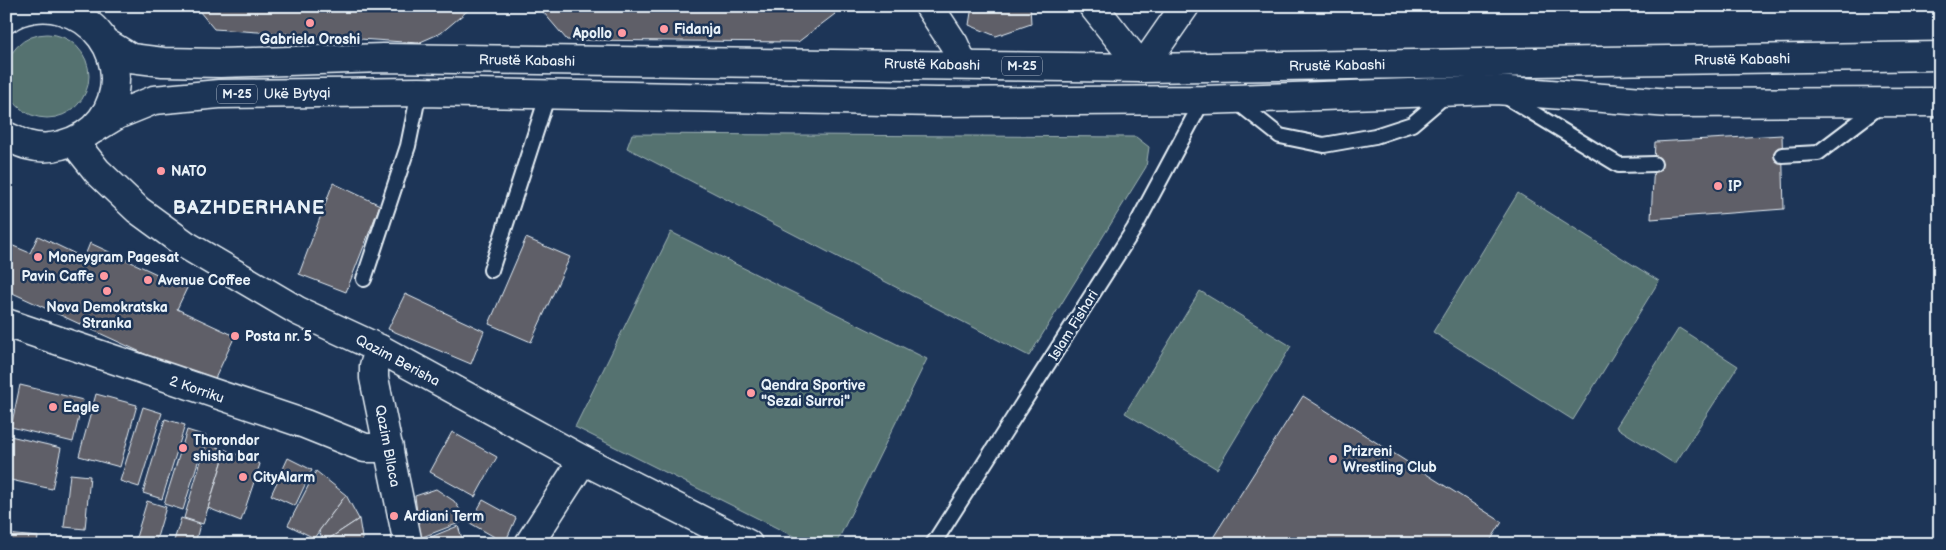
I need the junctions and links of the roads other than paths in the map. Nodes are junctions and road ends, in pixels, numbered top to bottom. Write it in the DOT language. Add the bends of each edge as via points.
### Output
graph roads {
  1 [pos="929,6"];
  2 [pos="1093,6"];
  3 [pos="1185,6"];
  4 [pos="6,19"];
  5 [pos="108,44"];
  6 [pos="1940,56"];
  7 [pos="964,64"];
  8 [pos="1142,68"];
  9 [pos="1496,90"];
  10 [pos="419,92"];
  11 [pos="1449,93"];
  12 [pos="548,94"];
  13 [pos="1232,98"];
  14 [pos="1203,100"];
  15 [pos="1143,101"];
  16 [pos="1940,102"];
  17 [pos="1885,103"];
  18 [pos="84,135"];
  19 [pos="6,136"];
  20 [pos="1782,155"];
  21 [pos="1654,164"];
  22 [pos="490,270"];
  23 [pos="364,279"];
  24 [pos="6,324"];
  25 [pos="380,349"];
  26 [pos="389,448"];
  27 [pos="583,460"];
  28 [pos="408,544"];
  29 [pos="529,544"];
  30 [pos="748,544"];
  31 [pos="933,544"];
  1 -- 7 [label="main road"];
  2 -- 8 [label="main road"];
  3 -- 8 [label="main road"];
  4 -- 5 [label="main road, M-25" via="30,9 53,7 87,22"];
  5 -- 7 [label="main road, Rrustë Kabashi / M-25" via="131,58 172,62 383,58"];
  5 -- 18 [label="main road, M-25" via="115,66 115,89 107,111"];
  6 -- 8 [label="main road, Rrustë Kabashi / M-25"];
  7 -- 8 [label="main road, Rrustë Kabashi / M-25"];
  8 -- 15 [label="main road"];
  9 -- 11 [label="main road, M-25"];
  9 -- 17 [label="main road, M-25" via="1670,104"];
  9 -- 21 [label="lane" via="1619,166"];
  10 -- 12 [label="main road, M-25"];
  10 -- 18 [label="main road, Ukë Bytyqi / M-25" via="219,94 154,100 117,114"];
  10 -- 23 [label="lane" via="408,146"];
  11 -- 13 [label="main road, M-25"];
  11 -- 13 [label="lane" via="1412,124 1376,136 1324,145 1280,136"];
  12 -- 15 [label="main road, M-25" via="938,102"];
  12 -- 22 [label="lane"];
  13 -- 14 [label="main road, M-25"];
  14 -- 15 [label="main road, M-25"];
  14 -- 31 [label="lane, Islam Fishari" via="1134,229"];
  16 -- 17 [label="main road, M-25"];
  17 -- 20 [label="lane" via="1818,153"];
  18 -- 19 [label="main road, M-25" via="52,147 29,146"];
  18 -- 25 [label="main road, Qazim Berisha" via="98,171 138,210 186,245 298,311"];
  24 -- 26 [label="main road, 2 Korriku" via="305,424 366,448"];
  25 -- 26 [label="main road, Qazim Bllaca" via="374,378"];
  25 -- 27 [label="main road, Qazim Berisha"];
  26 -- 28 [label="main road, Qazim Bllaca"];
  27 -- 29 [label="main road"];
  27 -- 30 [label="main road, Qazim Berisha"];
}
